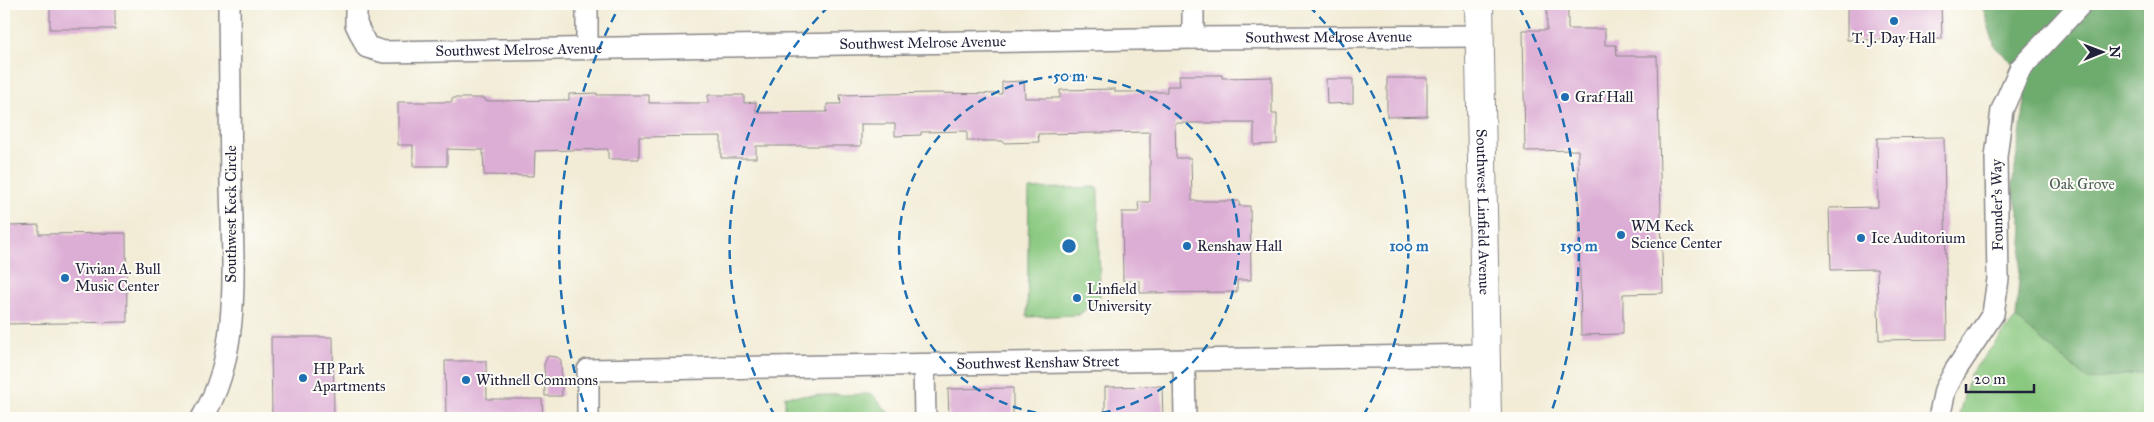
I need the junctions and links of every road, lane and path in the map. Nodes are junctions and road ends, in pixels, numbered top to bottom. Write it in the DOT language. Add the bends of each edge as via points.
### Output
graph roads {
  1 [pos="230,4"];
  2 [pos="356,4"];
  3 [pos="587,4"];
  4 [pos="1193,4"];
  5 [pos="1478,4"];
  6 [pos="2080,4"];
  7 [pos="1479,36"];
  8 [pos="1193,38"];
  9 [pos="587,48"];
  10 [pos="1486,355"];
  11 [pos="1184,360"];
  12 [pos="924,365"];
  13 [pos="202,418"];
  14 [pos="588,418"];
  15 [pos="925,418"];
  16 [pos="1185,418"];
  17 [pos="1487,418"];
  18 [pos="1939,418"];
  1 -- 13 [label="street, Southwest Keck Circle" via="232,309 224,365"];
  2 -- 9 [label="street, Southwest Melrose Avenue" via="356,24 367,48 384,52"];
  3 -- 9 [label="street"];
  4 -- 8 [label="street"];
  5 -- 7 [label="street, Southwest Linfield Avenue"];
  6 -- 18 [label="street, Founder's Way" via="2020,69 2002,110 1996,157 1998,279 1993,314 1955,370 1945,390"];
  7 -- 8 [label="street, Southwest Melrose Avenue"];
  7 -- 10 [label="street, Southwest Linfield Avenue"];
  8 -- 9 [label="street, Southwest Melrose Avenue"];
  10 -- 11 [label="street, Southwest Renshaw Street"];
  10 -- 17 [label="street, Southwest Linfield Avenue"];
  11 -- 12 [label="street, Southwest Renshaw Street"];
  11 -- 16 [label="street"];
  12 -- 14 [label="street, Southwest Renshaw Street" via="588,370"];
  12 -- 15 [label="street"];
}
